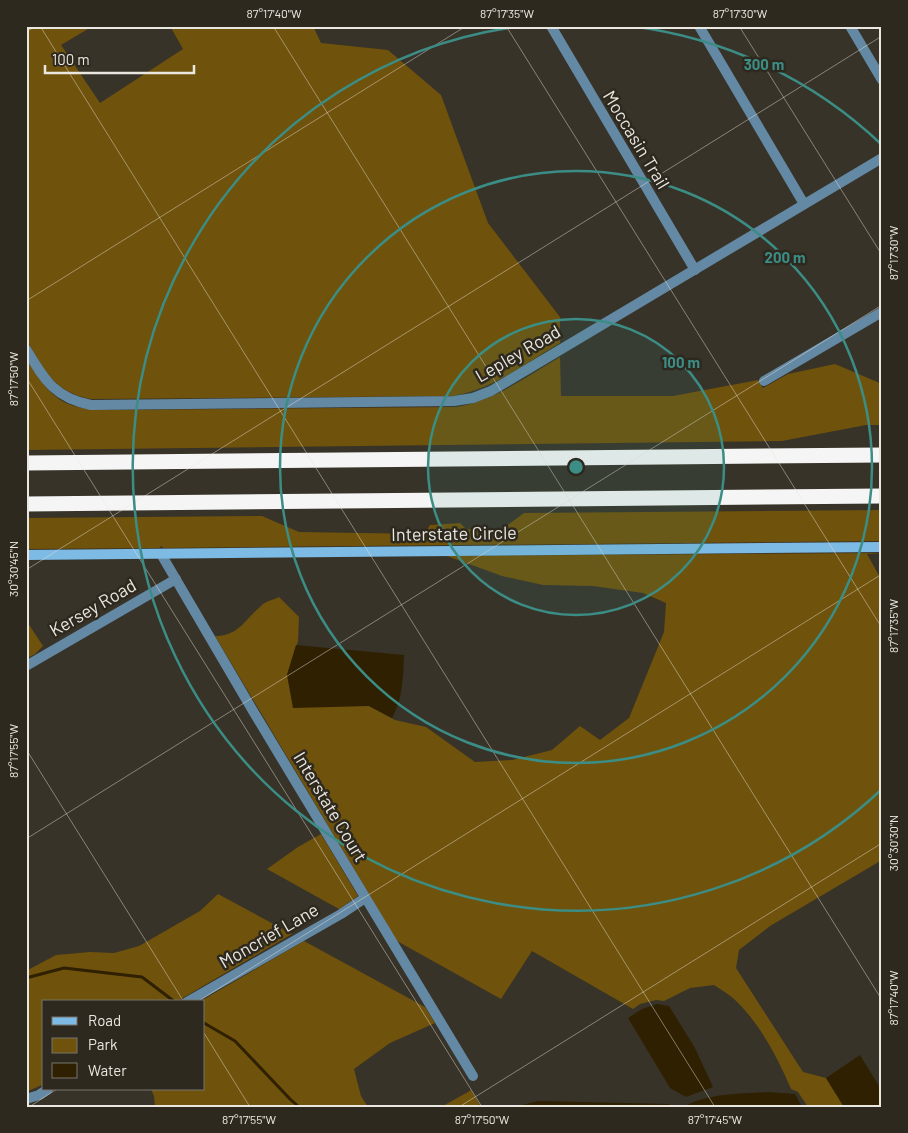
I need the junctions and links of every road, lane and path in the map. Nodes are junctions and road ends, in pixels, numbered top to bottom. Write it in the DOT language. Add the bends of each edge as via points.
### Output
graph roads {
  1 [pos="550,26"];
  2 [pos="699,26"];
  3 [pos="850,26"];
  4 [pos="882,80"];
  5 [pos="882,158"];
  6 [pos="804,204"];
  7 [pos="695,270"];
  8 [pos="882,312"];
  9 [pos="26,349"];
  10 [pos="764,381"];
  11 [pos="882,455"];
  12 [pos="26,463"];
  13 [pos="882,496"];
  14 [pos="26,504"];
  15 [pos="882,547"];
  16 [pos="161,554"];
  17 [pos="26,555"];
  18 [pos="176,579"];
  19 [pos="26,666"];
  20 [pos="366,898"];
  21 [pos="190,1000"];
  22 [pos="473,1076"];
  23 [pos="46,1090"];
  24 [pos="26,1099"];
  1 -- 7 [label="street, Moccasin Trail"];
  2 -- 6 [label="street"];
  3 -- 4 [label="street"];
  5 -- 6 [label="street, Lepley Road"];
  6 -- 7 [label="street, Lepley Road"];
  7 -- 9 [label="street, Lepley Road" via="491,391 464,400 100,405 63,396 45,380"];
  8 -- 10 [label="street"];
  11 -- 12 [label="highway"];
  13 -- 14 [label="highway"];
  15 -- 16 [label="street, Interstate Circle"];
  16 -- 17 [label="street, Interstate Circle"];
  16 -- 18 [label="street, Interstate Court"];
  18 -- 19 [label="street, Kersey Road"];
  18 -- 20 [label="street, Interstate Court"];
  20 -- 21 [label="street, Moncrief Lane"];
  20 -- 22 [label="street, Interstate Court"];
  23 -- 24 [label="street"];
}
